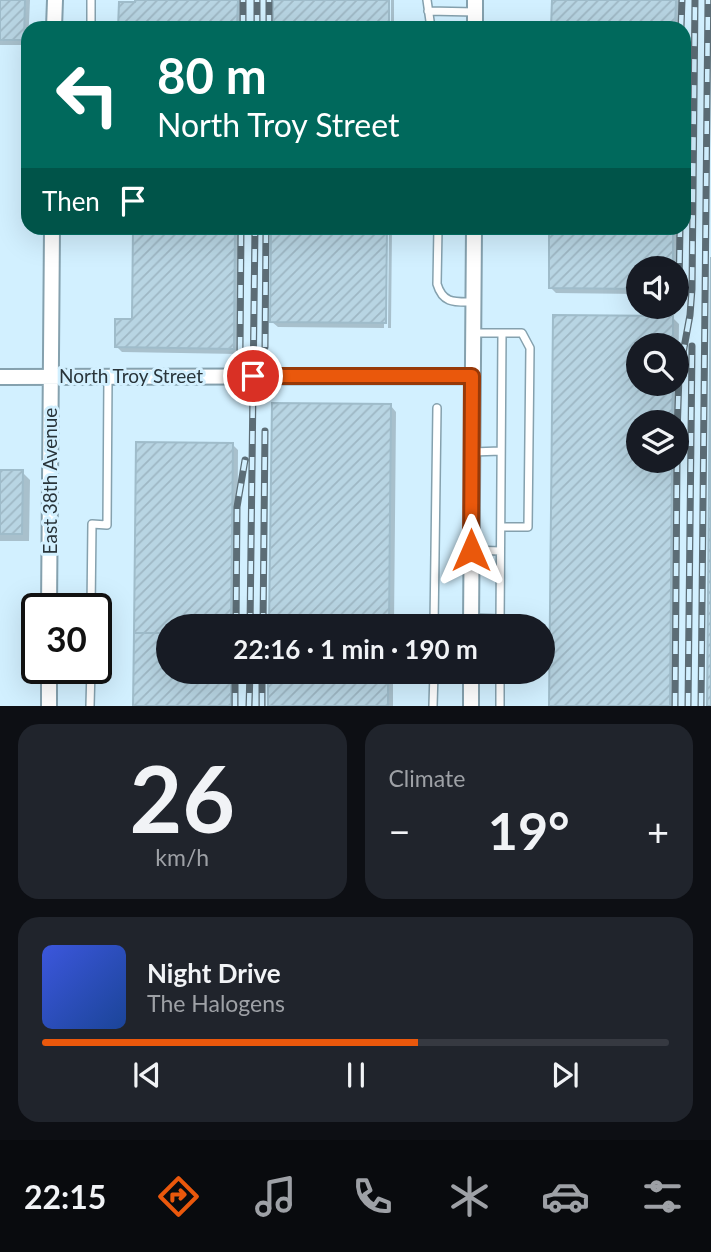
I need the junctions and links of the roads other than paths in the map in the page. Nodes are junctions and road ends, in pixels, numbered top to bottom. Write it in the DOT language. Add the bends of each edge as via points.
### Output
graph roads {
  1 [pos="55,0"];
  2 [pos="91,0"];
  3 [pos="427,0"];
  4 [pos="475,6"];
  5 [pos="428,11"];
  6 [pos="54,21"];
  7 [pos="91,21"];
  8 [pos="429,21"];
  9 [pos="52,235"];
  10 [pos="438,235"];
  11 [pos="474,235"];
  12 [pos="473,302"];
  13 [pos="473,332"];
  14 [pos="502,333"];
  15 [pos="108,376"];
  16 [pos="472,376"];
  17 [pos="0,377"];
  18 [pos="51,377"];
  19 [pos="437,408"];
  20 [pos="472,452"];
  21 [pos="501,452"];
  22 [pos="501,527"];
  23 [pos="471,550"];
  24 [pos="500,551"];
  25 [pos="49,593"];
  26 [pos="91,593"];
  27 [pos="434,614"];
  28 [pos="471,614"];
  29 [pos="500,614"];
  30 [pos="49,684"];
  31 [pos="91,684"];
  32 [pos="434,684"];
  33 [pos="471,684"];
  34 [pos="500,684"];
  35 [pos="49,706"];
  36 [pos="90,706"];
  37 [pos="433,706"];
  38 [pos="471,706"];
  39 [pos="500,706"];
  1 -- 6 [label="street"];
  2 -- 7 [label="lane"];
  3 -- 5 [label="lane"];
  4 -- 5 [label="lane"];
  5 -- 8 [label="lane"];
  9 -- 18 [label="street, East 38th Avenue"];
  10 -- 12 [label="lane" via="439,293 456,302"];
  11 -- 12 [label="street"];
  12 -- 13 [label="street"];
  13 -- 14 [label="lane"];
  13 -- 16 [label="street"];
  14 -- 21 [label="lane"];
  14 -- 22 [label="lane" via="522,333 530,348 528,527"];
  15 -- 16 [label="street, North Troy Street"];
  15 -- 18 [label="street, North Troy Street"];
  15 -- 26 [label="lane" via="107,525 92,524"];
  16 -- 20 [label="street"];
  17 -- 18 [label="street, North Troy Street"];
  18 -- 25 [label="street, East 38th Avenue"];
  19 -- 27 [label="lane"];
  20 -- 21 [label="lane"];
  20 -- 23 [label="street"];
  21 -- 22 [label="lane"];
  22 -- 24 [label="lane"];
  23 -- 24 [label="lane"];
  23 -- 28 [label="street"];
  24 -- 29 [label="lane"];
  30 -- 35 [label="street"];
  31 -- 36 [label="lane"];
  32 -- 37 [label="lane"];
  33 -- 38 [label="street"];
  34 -- 39 [label="lane"];
}
